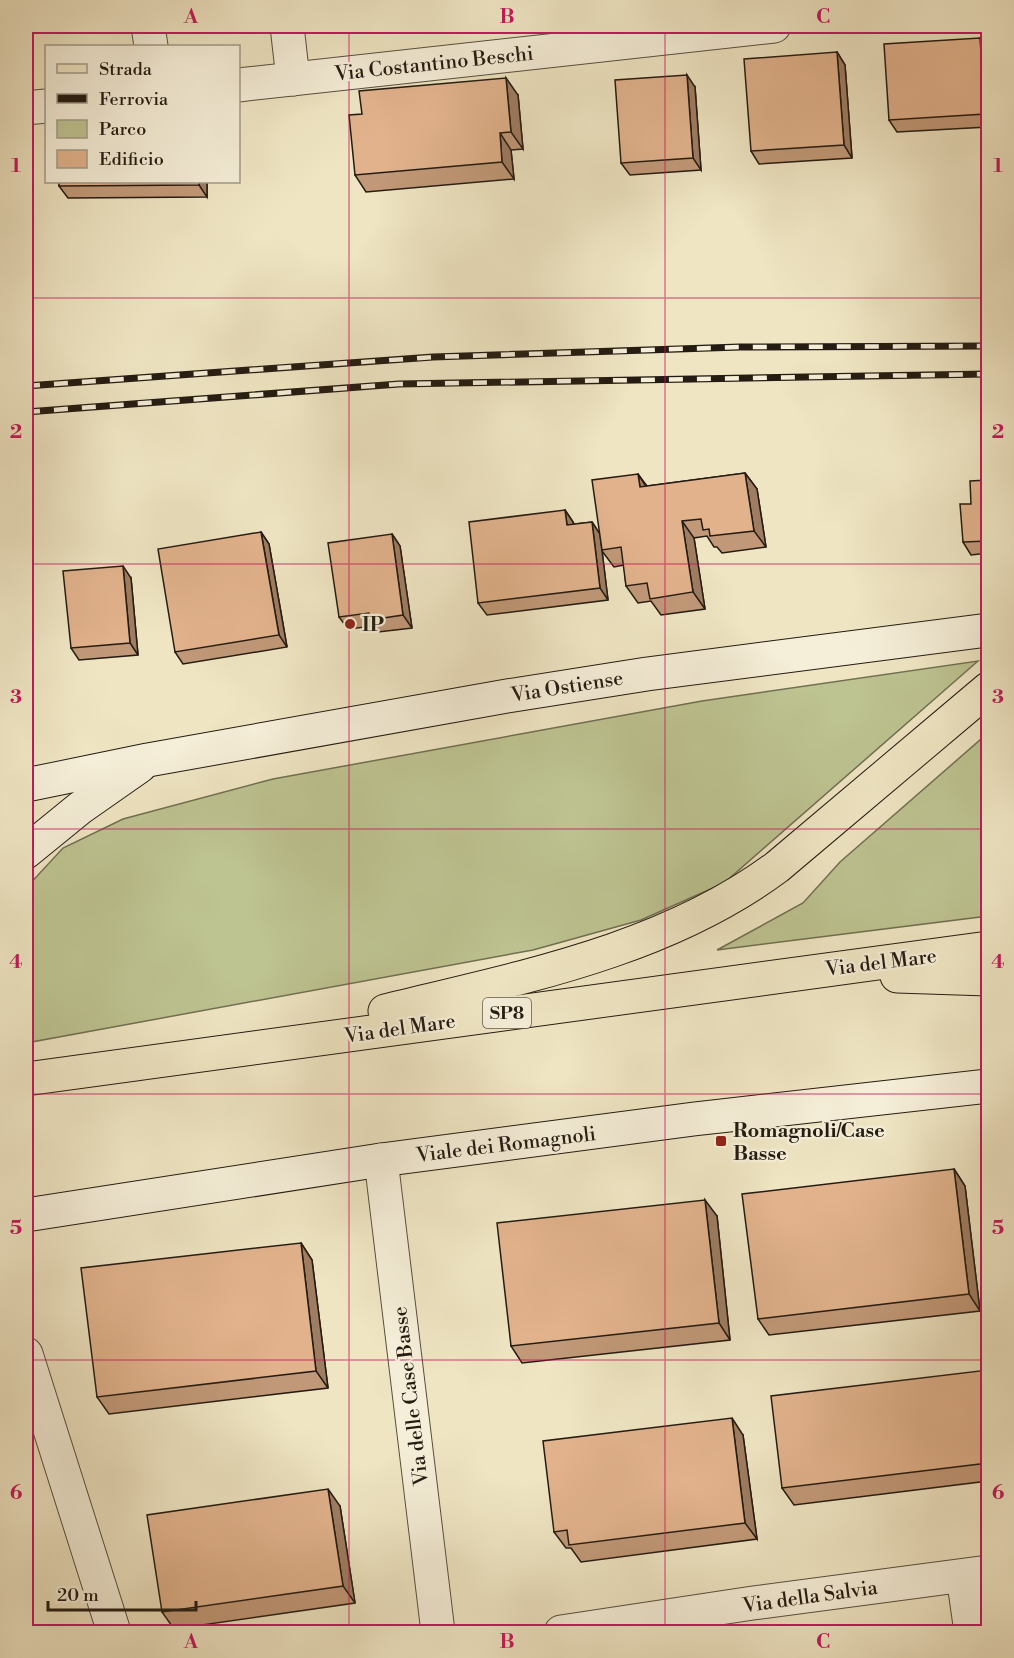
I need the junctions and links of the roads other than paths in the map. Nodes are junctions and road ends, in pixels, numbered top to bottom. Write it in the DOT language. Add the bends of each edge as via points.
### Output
graph roads {
  1 [pos="148,26"];
  2 [pos="287,26"];
  3 [pos="774,26"];
  4 [pos="612,34"];
  5 [pos="151,45"];
  6 [pos="293,79"];
  7 [pos="240,85"];
  8 [pos="45,106"];
  9 [pos="26,108"];
  10 [pos="988,630"];
  11 [pos="988,689"];
  12 [pos="148,760"];
  13 [pos="26,785"];
  14 [pos="26,852"];
  15 [pos="988,948"];
  16 [pos="802,972"];
  17 [pos="988,980"];
  18 [pos="212,1054"];
  19 [pos="26,1079"];
  20 [pos="988,1086"];
  21 [pos="381,1160"];
  22 [pos="26,1215"];
  23 [pos="26,1354"];
  24 [pos="976,1574"];
  25 [pos="114,1632"];
  26 [pos="438,1632"];
  27 [pos="561,1632"];
  28 [pos="971,1632"];
  1 -- 5 [label="main road"];
  2 -- 6 [label="main road"];
  3 -- 4 [label="main road, Via Costantino Beschi"];
  4 -- 6 [label="main road, Via Costantino Beschi"];
  6 -- 7 [label="main road, Via Costantino Beschi"];
  8 -- 9 [label="main road"];
  10 -- 12 [label="main road, Via Ostiense" via="582,684"];
  11 -- 18 [label="main road" via="777,867 696,916 603,953 522,978"];
  12 -- 13 [label="main road, Via Ostiense"];
  12 -- 14 [label="main road, Via Ostiense"];
  15 -- 16 [label="main road, Via del Mare / SP8"];
  16 -- 17 [label="main road"];
  16 -- 18 [label="main road, Via del Mare / SP8"];
  18 -- 19 [label="main road, Via del Mare / SP8"];
  20 -- 21 [label="main road, Viale dei Romagnoli"];
  21 -- 22 [label="main road, Viale dei Romagnoli"];
  21 -- 26 [label="main road, Via delle Case Basse"];
  23 -- 25 [label="main road"];
  24 -- 27 [label="main road, Via della Salvia"];
  24 -- 28 [label="main road"];
}
